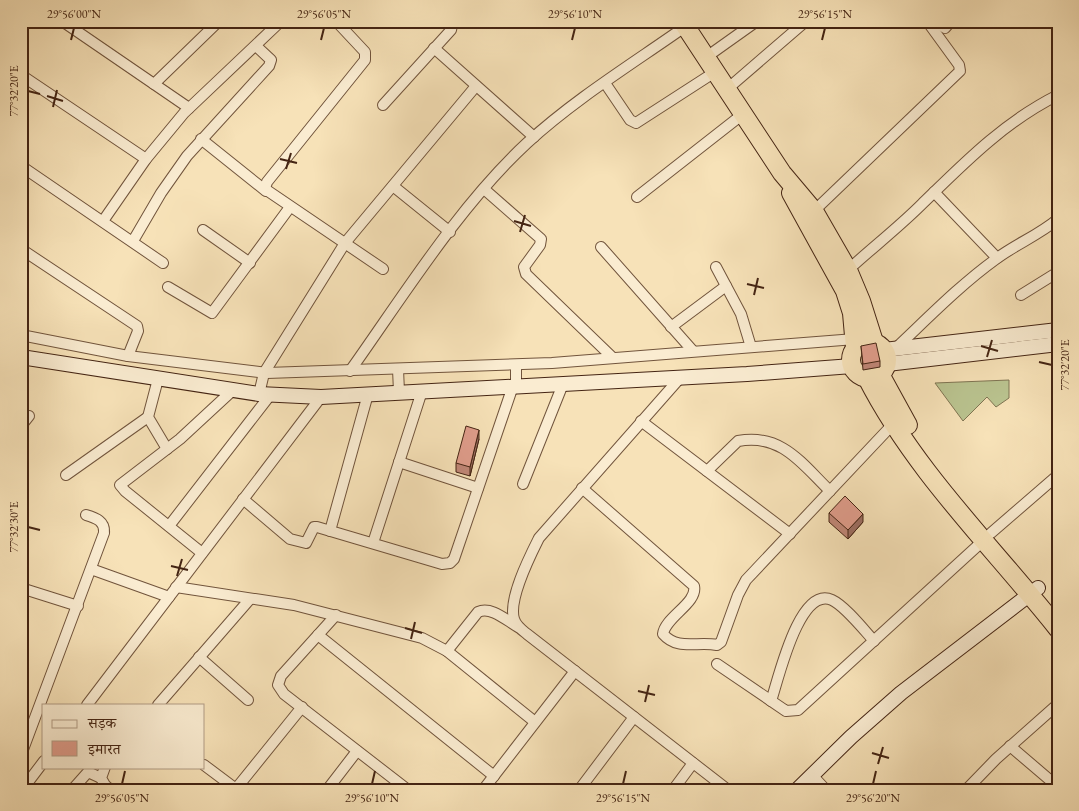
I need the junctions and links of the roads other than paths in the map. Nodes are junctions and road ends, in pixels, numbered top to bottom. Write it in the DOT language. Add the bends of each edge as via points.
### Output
graph roads {
  1 [pos="62,21"];
  2 [pos="218,21"];
  3 [pos="281,21"];
  4 [pos="336,21"];
  5 [pos="454,21"];
  6 [pos="757,21"];
  7 [pos="806,21"];
  8 [pos="928,21"];
  9 [pos="951,21"];
  10 [pos="684,24"];
  11 [pos="256,46"];
  12 [pos="434,48"];
  13 [pos="710,65"];
  14 [pos="21,75"];
  15 [pos="605,83"];
  16 [pos="154,84"];
  17 [pos="476,86"];
  18 [pos="726,90"];
  19 [pos="1058,95"];
  20 [pos="383,105"];
  21 [pos="189,108"];
  22 [pos="743,114"];
  23 [pos="534,137"];
  24 [pos="201,139"];
  25 [pos="146,159"];
  26 [pos="21,166"];
  27 [pos="782,173"];
  28 [pos="393,186"];
  29 [pos="484,189"];
  30 [pos="266,191"];
  31 [pos="934,192"];
  32 [pos="637,197"];
  33 [pos="290,207"];
  34 [pos="814,211"];
  35 [pos="1058,219"];
  36 [pos="104,221"];
  37 [pos="204,230"];
  38 [pos="450,232"];
  39 [pos="133,242"];
  40 [pos="345,243"];
  41 [pos="601,247"];
  42 [pos="21,249"];
  43 [pos="997,258"];
  44 [pos="163,263"];
  45 [pos="250,263"];
  46 [pos="716,267"];
  47 [pos="383,269"];
  48 [pos="848,270"];
  49 [pos="1058,272"];
  50 [pos="726,286"];
  51 [pos="168,287"];
  52 [pos="1021,295"];
  53 [pos="671,327"];
  54 [pos="1058,330"];
  55 [pos="21,335"];
  56 [pos="855,343"];
  57 [pos="1058,344"];
  58 [pos="751,347"];
  59 [pos="693,351"];
  60 [pos="128,356"];
  61 [pos="21,357"];
  62 [pos="612,357"];
  63 [pos="881,359"];
  64 [pos="852,366"];
  65 [pos="350,371"];
  66 [pos="398,371"];
  67 [pos="516,377"];
  68 [pos="680,378"];
  69 [pos="158,379"];
  70 [pos="563,384"];
  71 [pos="263,385"];
  72 [pos="399,389"];
  73 [pos="233,390"];
  74 [pos="422,391"];
  75 [pos="368,394"];
  76 [pos="321,397"];
  77 [pos="29,416"];
  78 [pos="148,416"];
  79 [pos="642,421"];
  80 [pos="894,423"];
  81 [pos="21,426"];
  82 [pos="167,449"];
  83 [pos="399,462"];
  84 [pos="707,471"];
  85 [pos="1058,474"];
  86 [pos="66,475"];
  87 [pos="523,484"];
  88 [pos="478,488"];
  89 [pos="582,488"];
  90 [pos="830,491"];
  91 [pos="243,499"];
  92 [pos="86,515"];
  93 [pos="168,526"];
  94 [pos="330,531"];
  95 [pos="790,534"];
  96 [pos="987,536"];
  97 [pos="372,543"];
  98 [pos="202,553"];
  99 [pos="91,569"];
  100 [pos="176,587"];
  101 [pos="21,588"];
  102 [pos="1034,591"];
  103 [pos="169,597"];
  104 [pos="250,599"];
  105 [pos="78,606"];
  106 [pos="1058,613"];
  107 [pos="336,615"];
  108 [pos="518,627"];
  109 [pos="1058,629"];
  110 [pos="318,635"];
  111 [pos="874,641"];
  112 [pos="447,651"];
  113 [pos="199,657"];
  114 [pos="717,664"];
  115 [pos="575,671"];
  116 [pos="248,700"];
  117 [pos="771,701"];
  118 [pos="88,704"];
  119 [pos="159,704"];
  120 [pos="1058,704"];
  121 [pos="302,707"];
  122 [pos="634,717"];
  123 [pos="535,722"];
  124 [pos="1010,746"];
  125 [pos="357,751"];
  126 [pos="21,755"];
  127 [pos="694,763"];
  128 [pos="42,764"];
  129 [pos="205,766"];
  130 [pos="103,772"];
  131 [pos="812,775"];
  132 [pos="494,776"];
  133 [pos="1058,787"];
  134 [pos="236,789"];
  135 [pos="22,790"];
  136 [pos="72,790"];
  137 [pos="111,790"];
  138 [pos="326,790"];
  139 [pos="408,790"];
  140 [pos="483,790"];
  141 [pos="579,790"];
  142 [pos="673,790"];
  143 [pos="728,790"];
  144 [pos="798,790"];
  145 [pos="826,790"];
  146 [pos="966,790"];
  1 -- 16 [label="street"];
  2 -- 16 [label="street"];
  3 -- 11 [label="street"];
  4 -- 30 [label="street" via="365,52 365,60 267,182"];
  5 -- 12 [label="street" via="451,30"];
  6 -- 13 [label="street"];
  7 -- 18 [label="street"];
  8 -- 9 [label="street" via="943,28"];
  8 -- 34 [label="street" via="960,71"];
  10 -- 13 [label="highway"];
  10 -- 15 [label="street"];
  11 -- 21 [label="street"];
  11 -- 24 [label="street" via="271,60 269,66"];
  12 -- 17 [label="street"];
  12 -- 20 [label="street"];
  13 -- 15 [label="street" via="636,123 630,120"];
  13 -- 18 [label="highway"];
  14 -- 25 [label="street"];
  15 -- 23 [label="street"];
  16 -- 21 [label="street"];
  17 -- 23 [label="street"];
  17 -- 28 [label="street"];
  18 -- 22 [label="highway"];
  19 -- 31 [label="street" via="1037,105 974,153"];
  21 -- 25 [label="street"];
  22 -- 27 [label="highway"];
  22 -- 32 [label="street"];
  23 -- 29 [label="street"];
  24 -- 30 [label="street"];
  24 -- 39 [label="street" via="170,180"];
  25 -- 36 [label="street"];
  26 -- 36 [label="street"];
  27 -- 34 [label="highway"];
  27 -- 56 [label="highway" via="796,205 845,291 852,313"];
  28 -- 38 [label="street"];
  28 -- 40 [label="street"];
  29 -- 38 [label="street"];
  29 -- 62 [label="street" via="541,239 524,267 526,274"];
  30 -- 33 [label="street"];
  31 -- 43 [label="street"];
  31 -- 48 [label="street"];
  33 -- 40 [label="street"];
  33 -- 45 [label="street"];
  34 -- 48 [label="highway"];
  35 -- 43 [label="street"];
  36 -- 39 [label="street"];
  37 -- 45 [label="street"];
  38 -- 65 [label="street"];
  39 -- 44 [label="street"];
  40 -- 47 [label="street"];
  40 -- 71 [label="street"];
  41 -- 53 [label="street"];
  42 -- 60 [label="street" via="137,326"];
  43 -- 63 [label="street"];
  45 -- 51 [label="street" via="212,313"];
  46 -- 50 [label="street"];
  48 -- 63 [label="highway"];
  49 -- 52 [label="street"];
  50 -- 53 [label="street"];
  50 -- 58 [label="street" via="741,314"];
  53 -- 59 [label="street"];
  54 -- 63 [label="street"];
  55 -- 60 [label="street"];
  56 -- 58 [label="street"];
  56 -- 63 [label="highway" via="867,341"];
  56 -- 64 [label="highway" via="850,360"];
  57 -- 63 [label="street"];
  58 -- 59 [label="street"];
  59 -- 62 [label="street"];
  60 -- 71 [label="street"];
  61 -- 69 [label="street"];
  62 -- 67 [label="street"];
  63 -- 64 [label="highway" via="861,376"];
  63 -- 80 [label="highway"];
  63 -- 96 [label="highway" via="918,442"];
  64 -- 68 [label="street"];
  65 -- 66 [label="street"];
  65 -- 71 [label="street"];
  66 -- 67 [label="street"];
  66 -- 72 [label="street"];
  67 -- 70 [label="street"];
  67 -- 74 [label="street"];
  67 -- 88 [label="street"];
  68 -- 70 [label="street"];
  68 -- 79 [label="street"];
  69 -- 73 [label="street"];
  69 -- 78 [label="street"];
  70 -- 87 [label="street"];
  71 -- 73 [label="street"];
  71 -- 76 [label="street"];
  71 -- 93 [label="street"];
  72 -- 74 [label="street"];
  72 -- 75 [label="street"];
  73 -- 82 [label="street"];
  74 -- 83 [label="street"];
  75 -- 76 [label="street"];
  75 -- 94 [label="street"];
  76 -- 91 [label="street"];
  77 -- 81 [label="street"];
  78 -- 82 [label="street"];
  78 -- 86 [label="street"];
  79 -- 84 [label="street"];
  79 -- 89 [label="street"];
  80 -- 90 [label="street"];
  80 -- 96 [label="highway" via="925,469"];
  82 -- 93 [label="street" via="120,484 125,492"];
  83 -- 88 [label="street"];
  83 -- 97 [label="street"];
  84 -- 90 [label="street" via="738,441 768,440 786,449"];
  84 -- 95 [label="street"];
  85 -- 96 [label="street"];
  88 -- 97 [label="street" via="450,563 442,564"];
  89 -- 95 [label="street" via="694,586 692,597 663,631 671,642 679,646 706,642 719,645 746,580"];
  89 -- 108 [label="street" via="550,524 532,551 514,600 514,619"];
  90 -- 95 [label="street"];
  91 -- 94 [label="street" via="294,542 308,542 314,527"];
  91 -- 98 [label="street"];
  92 -- 99 [label="street" via="96,518 105,527"];
  93 -- 98 [label="street"];
  94 -- 97 [label="street"];
  96 -- 102 [label="highway"];
  96 -- 111 [label="street"];
  98 -- 100 [label="street"];
  99 -- 103 [label="street"];
  99 -- 105 [label="street"];
  100 -- 103 [label="street"];
  100 -- 104 [label="street"];
  101 -- 105 [label="street"];
  102 -- 106 [label="highway"];
  102 -- 109 [label="highway"];
  102 -- 131 [label="street" via="901,693"];
  103 -- 118 [label="street"];
  104 -- 107 [label="street"];
  104 -- 113 [label="street"];
  105 -- 126 [label="street"];
  107 -- 110 [label="street"];
  107 -- 112 [label="street" via="422,638"];
  108 -- 112 [label="street" via="491,611 478,612"];
  108 -- 115 [label="street"];
  110 -- 121 [label="street" via="278,680 279,689"];
  110 -- 132 [label="street"];
  111 -- 117 [label="street" via="798,710 786,711"];
  111 -- 117 [label="street" via="837,603 828,599 817,600 798,621"];
  112 -- 123 [label="street"];
  113 -- 116 [label="street"];
  113 -- 119 [label="street"];
  114 -- 117 [label="street"];
  115 -- 122 [label="street"];
  115 -- 123 [label="street"];
  120 -- 124 [label="street"];
  121 -- 125 [label="street"];
  121 -- 134 [label="street"];
  122 -- 127 [label="street"];
  122 -- 141 [label="street"];
  123 -- 132 [label="street"];
  124 -- 133 [label="street"];
  124 -- 146 [label="street"];
  125 -- 138 [label="street"];
  125 -- 139 [label="street"];
  127 -- 142 [label="street"];
  127 -- 143 [label="street"];
  128 -- 135 [label="street"];
  129 -- 134 [label="street"];
  130 -- 136 [label="street" via="88,772"];
  130 -- 137 [label="street" via="105,785"];
  131 -- 144 [label="street"];
  131 -- 145 [label="street"];
  132 -- 140 [label="street"];
}
